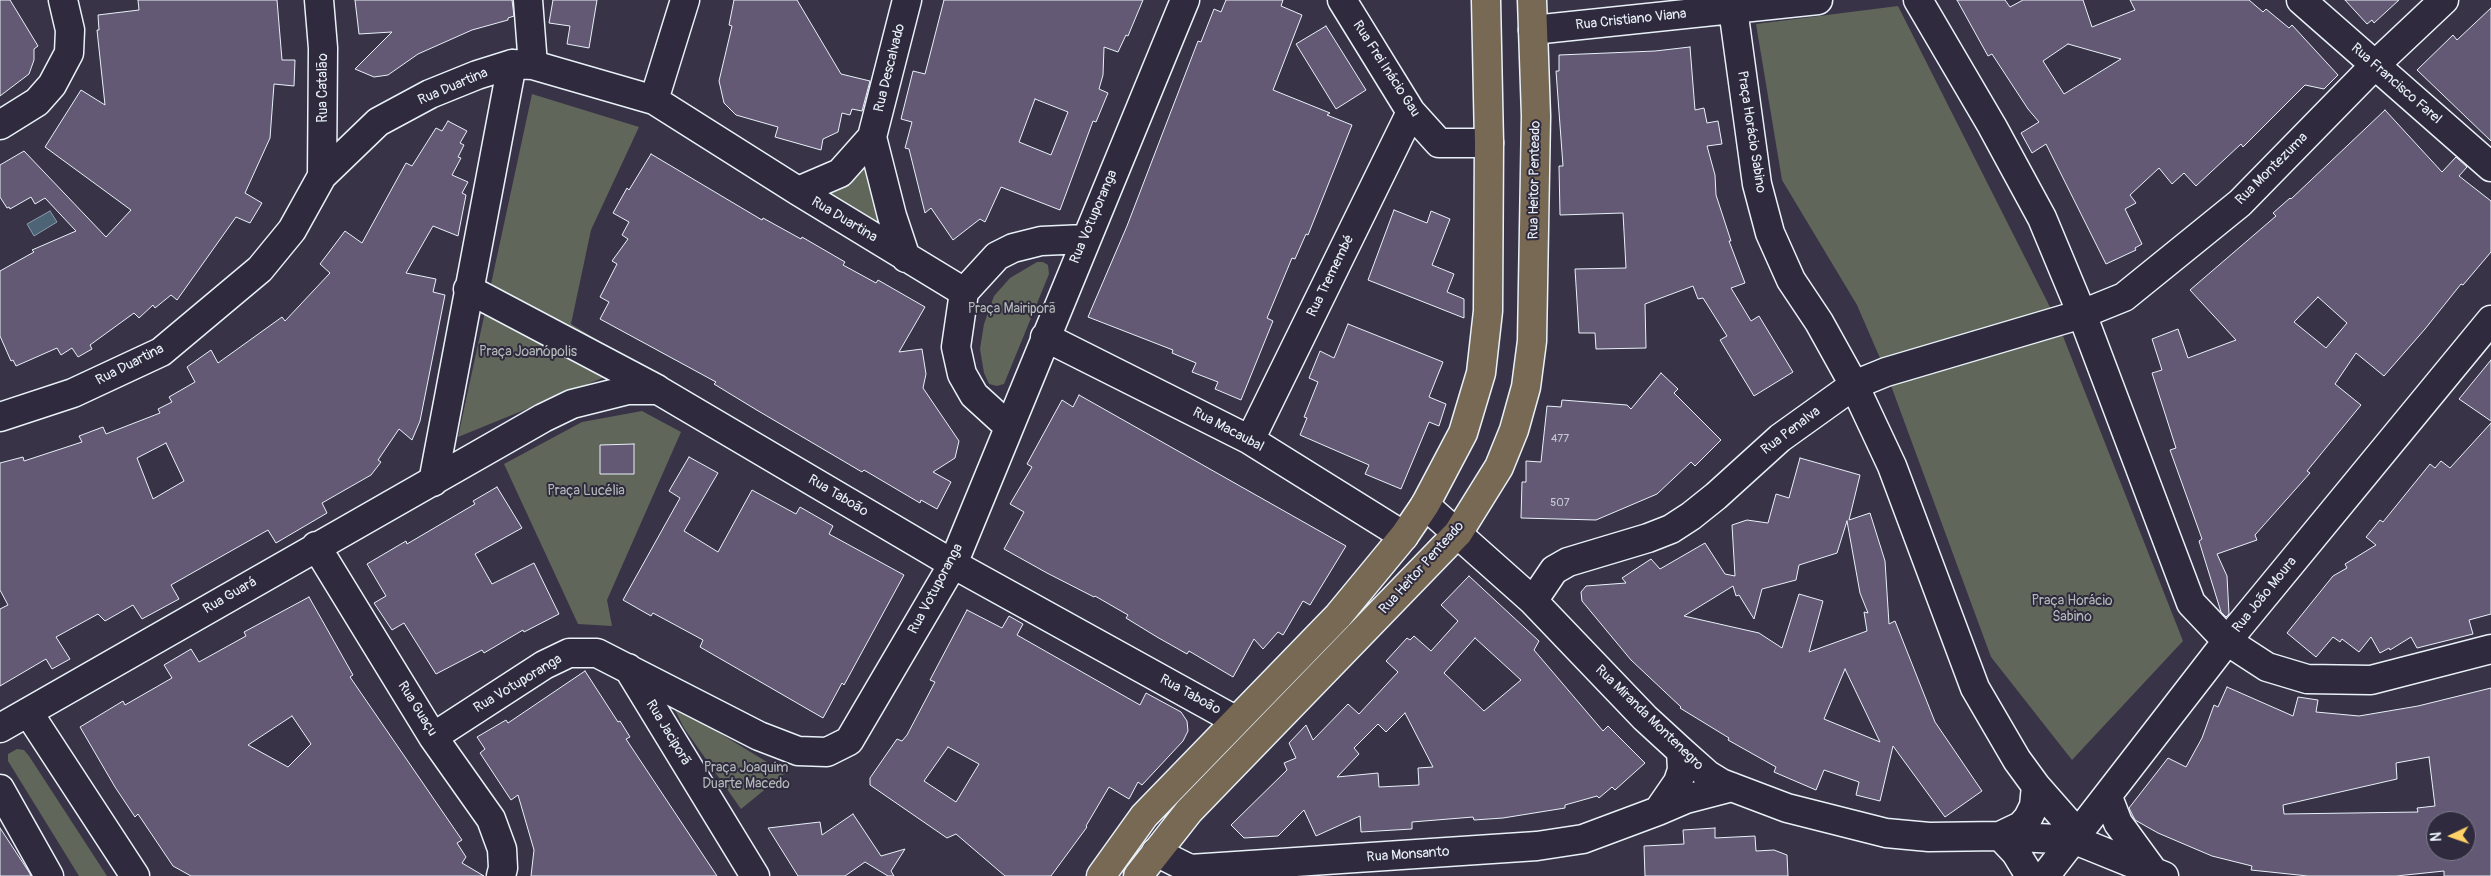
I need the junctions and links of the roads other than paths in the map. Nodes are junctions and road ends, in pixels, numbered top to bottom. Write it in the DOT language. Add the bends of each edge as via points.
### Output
graph roads {
  1 [pos="63,0"];
  2 [pos="319,0"];
  3 [pos="528,0"];
  4 [pos="684,0"];
  5 [pos="907,0"];
  6 [pos="1185,0"];
  7 [pos="1342,0"];
  8 [pos="1486,0"];
  9 [pos="1532,0"];
  10 [pos="1818,0"];
  11 [pos="1918,0"];
  12 [pos="2301,0"];
  13 [pos="2444,0"];
  14 [pos="1733,9"];
  15 [pos="1533,30"];
  16 [pos="523,65"];
  17 [pos="2374,66"];
  18 [pos="654,100"];
  19 [pos="1411,112"];
  20 [pos="0,126"];
  21 [pos="872,137"];
  22 [pos="1489,143"];
  23 [pos="2491,167"];
  24 [pos="322,176"];
  25 [pos="798,192"];
  26 [pos="1085,239"];
  27 [pos="906,258"];
  28 [pos="468,288"];
  29 [pos="964,292"];
  30 [pos="2082,314"];
  31 [pos="2491,320"];
  32 [pos="1045,337"];
  33 [pos="1854,385"];
  34 [pos="658,390"];
  35 [pos="0,418"];
  36 [pos="1008,426"];
  37 [pos="1250,440"];
  38 [pos="433,482"];
  39 [pos="1425,506"];
  40 [pos="1458,533"];
  41 [pos="1404,536"];
  42 [pos="316,546"];
  43 [pos="953,564"];
  44 [pos="1533,600"];
  45 [pos="2227,641"];
  46 [pos="2491,649"];
  47 [pos="628,668"];
  48 [pos="28,712"];
  49 [pos="1235,720"];
  50 [pos="0,728"];
  51 [pos="433,737"];
  52 [pos="1681,751"];
  53 [pos="1732,786"];
  54 [pos="2036,786"];
  55 [pos="0,789"];
  56 [pos="2108,797"];
  57 [pos="1658,811"];
  58 [pos="2000,836"];
  59 [pos="2077,837"];
  60 [pos="1156,852"];
  61 [pos="2158,874"];
  62 [pos="49,876"];
  63 [pos="135,876"];
  64 [pos="501,876"];
  65 [pos="754,876"];
  66 [pos="1101,876"];
  67 [pos="1138,876"];
  68 [pos="2030,876"];
  69 [pos="2045,876"];
  1 -- 20 [label="street" via="70,30 69,52 52,85 37,102"];
  2 -- 24 [label="street, Rua Catalão" via="323,48"];
  3 -- 16 [label="street"];
  4 -- 18 [label="street"];
  5 -- 21 [label="street, Rua Descalvado"];
  6 -- 26 [label="street, Rua Votuporanga"];
  7 -- 19 [label="street, Rua Frei Inácio Gau"];
  8 -- 22 [label="main road"];
  9 -- 15 [label="main road, Rua Heitor Penteado"];
  10 -- 14 [label="street, Rua Cristiano Viana"];
  11 -- 30 [label="street" via="2042,218"];
  12 -- 17 [label="street, Rua Francisco Farel"];
  13 -- 17 [label="street, Rua Montezuma"];
  14 -- 15 [label="street, Rua Cristiano Viana"];
  14 -- 33 [label="street, Praça Horácio Sabino" via="1757,184 1770,233 1792,280"];
  15 -- 40 [label="main road, Rua Heitor Penteado" via="1536,116 1533,302 1526,387 1499,468"];
  16 -- 18 [label="street, Rua Duartina"];
  16 -- 24 [label="street, Rua Duartina" via="477,75 430,94 378,122"];
  16 -- 28 [label="street"];
  17 -- 23 [label="street, Rua Francisco Farel"];
  17 -- 30 [label="street, Rua Montezuma" via="2240,203 2124,297"];
  18 -- 25 [label="street, Rua Duartina"];
  19 -- 22 [label="street, Rua Frei Inácio Gau" via="1439,143"];
  19 -- 37 [label="street, Rua Tremembé"];
  21 -- 25 [label="street, Rua Descalvado" via="840,173"];
  21 -- 27 [label="street, Rua Descalvado"];
  22 -- 39 [label="main road" via="1488,311 1481,373 1463,433"];
  24 -- 35 [label="street, Rua Duartina" via="292,230 260,269 161,352 73,393"];
  25 -- 27 [label="street, Rua Duartina"];
  26 -- 29 [label="street" via="1041,241 1013,248 997,256"];
  26 -- 32 [label="street, Rua Votuporanga"];
  27 -- 29 [label="street, Rua Duartina"];
  28 -- 34 [label="street"];
  28 -- 38 [label="street"];
  29 -- 36 [label="street" via="956,347 962,374 974,395"];
  30 -- 33 [label="street, Rua Penalva" via="1886,372"];
  30 -- 45 [label="street" via="2191,603"];
  31 -- 45 [label="street, Rua João Moura"];
  32 -- 36 [label="street, Rua Votuporanga"];
  32 -- 37 [label="street, Rua Macaubal"];
  33 -- 44 [label="street, Rua Penalva" via="1780,438 1691,516 1648,538 1568,562 1554,570"];
  33 -- 54 [label="street, Praça Horácio Sabino" via="1892,466 1975,688 2012,754"];
  34 -- 38 [label="street" via="628,390 572,404"];
  34 -- 43 [label="street, Rua Taboão"];
  36 -- 43 [label="street, Rua Votuporanga"];
  37 -- 41 [label="street, Rua Macaubal"];
  38 -- 42 [label="street, Rua Guará"];
  39 -- 40 [label="street, Rua Miranda Montenegro"];
  39 -- 41 [label="main road"];
  40 -- 44 [label="street, Rua Miranda Montenegro"];
  40 -- 60 [label="main road, Rua Heitor Penteado" via="1189,811"];
  41 -- 49 [label="main road" via="1338,616"];
  42 -- 48 [label="street, Rua Guará"];
  42 -- 51 [label="street, Rua Guaçu"];
  43 -- 47 [label="street, Rua Votuporanga" via="849,741 827,752 798,751 758,736"];
  43 -- 49 [label="street, Rua Taboão"];
  44 -- 52 [label="street, Rua Miranda Montenegro" via="1645,718"];
  45 -- 46 [label="street" via="2267,667 2308,679 2371,680"];
  45 -- 56 [label="street, Rua João Moura"];
  47 -- 51 [label="street, Rua Votuporanga" via="596,653 569,654 544,665"];
  47 -- 65 [label="street, Rua Jaciporã"];
  48 -- 50 [label="street, Rua Guará"];
  48 -- 63 [label="street"];
  49 -- 66 [label="main road" via="1144,816"];
  51 -- 64 [label="street, Rua Guaçu" via="491,819 502,849"];
  52 -- 53 [label="street, Rua Miranda Montenegro" via="1708,775"];
  52 -- 57 [label="street" via="1682,770 1678,782"];
  53 -- 57 [label="street, Rua Monsanto"];
  53 -- 58 [label="street, Rua Miranda Montenegro" via="1787,808 1886,832 1929,837"];
  54 -- 58 [label="street" via="2037,796 2028,818 2021,826"];
  54 -- 59 [label="street, Praça Horácio Sabino"];
  55 -- 62 [label="street"];
  56 -- 59 [label="street, Rua João Moura"];
  56 -- 61 [label="street, Praça Horácio Sabino" via="2118,823"];
  57 -- 60 [label="street, Rua Monsanto" via="1583,839 1537,846 1190,869"];
  58 -- 59 [label="street, Rua Miranda Montenegro"];
  58 -- 68 [label="street" via="2016,853"];
  59 -- 61 [label="street, Praça Horácio Sabino"];
  59 -- 69 [label="street, Rua João Moura"];
  60 -- 67 [label="main road, Rua Heitor Penteado"];
}
